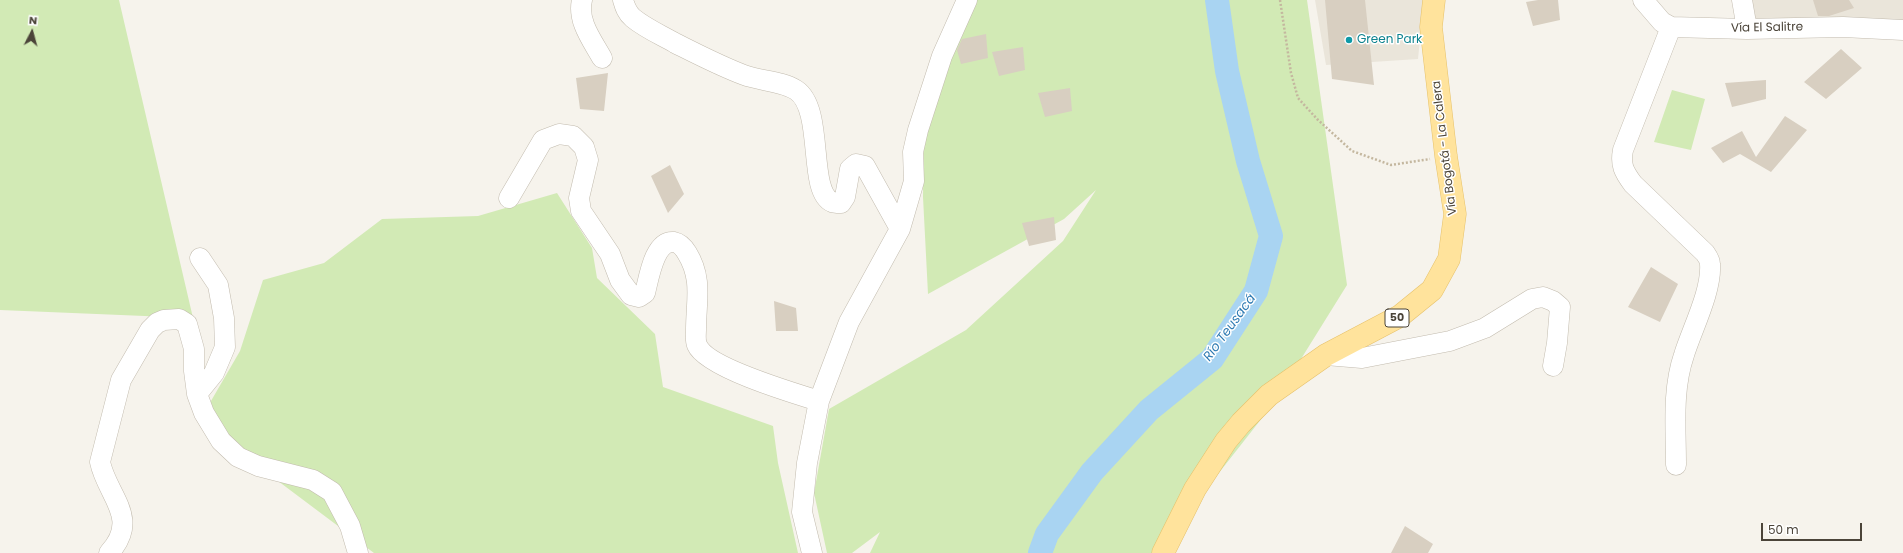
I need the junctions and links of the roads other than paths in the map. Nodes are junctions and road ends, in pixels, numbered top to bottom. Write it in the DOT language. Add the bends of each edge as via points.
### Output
graph roads {
  1 [pos="582,0"];
  2 [pos="623,0"];
  3 [pos="966,0"];
  4 [pos="1434,0"];
  5 [pos="1643,0"];
  6 [pos="1742,0"];
  7 [pos="1671,27"];
  8 [pos="1747,29"];
  9 [pos="1903,30"];
  10 [pos="602,58"];
  11 [pos="509,198"];
  12 [pos="900,229"];
  13 [pos="200,258"];
  14 [pos="1326,355"];
  15 [pos="1553,366"];
  16 [pos="197,394"];
  17 [pos="818,401"];
  18 [pos="1676,465"];
  19 [pos="109,553"];
  20 [pos="358,553"];
  21 [pos="812,553"];
  22 [pos="1163,553"];
  1 -- 10 [label="street" via="582,22"];
  2 -- 12 [label="street" via="626,10 633,18 703,57 738,72 795,89 804,97 809,107 825,196 832,202 841,203 845,197 850,169 856,164 865,166"];
  3 -- 12 [label="street" via="942,56 918,130 913,152 914,181"];
  4 -- 14 [label="main road, Vía Bogotá - La Calera / 50" via="1432,27 1455,214 1449,259 1432,290 1400,316"];
  5 -- 7 [label="street" via="1662,22"];
  6 -- 8 [label="street"];
  7 -- 8 [label="street, Vía El Salitre"];
  7 -- 18 [label="street" via="1623,150 1621,162 1624,173 1633,184 1705,253 1710,262 1710,278 1678,377"];
  8 -- 9 [label="street, Vía El Salitre" via="1837,27"];
  11 -- 17 [label="street" via="543,140 559,134 573,136 584,147 588,160 579,198 581,211 610,254 620,280 631,295 639,297 645,293 660,247 668,242 677,243 685,250 694,265 699,292 696,343 702,353 716,362 762,382"];
  12 -- 17 [label="street" via="849,322"];
  13 -- 16 [label="street" via="218,285 224,318 225,347 214,373"];
  14 -- 15 [label="street" via="1362,358 1450,341 1485,328 1532,299 1543,298 1553,301 1560,307"];
  14 -- 22 [label="main road, Vía Bogotá - La Calera / 50" via="1268,395 1226,441 1195,489"];
  16 -- 19 [label="street" via="194,349 187,324 179,319 157,323 150,330 121,380 102,448 102,474 113,491 122,516 119,542"];
  16 -- 20 [label="street" via="204,413 221,441 238,457 258,466 313,480 332,492 350,526"];
  17 -- 21 [label="street" via="802,512"];
}
